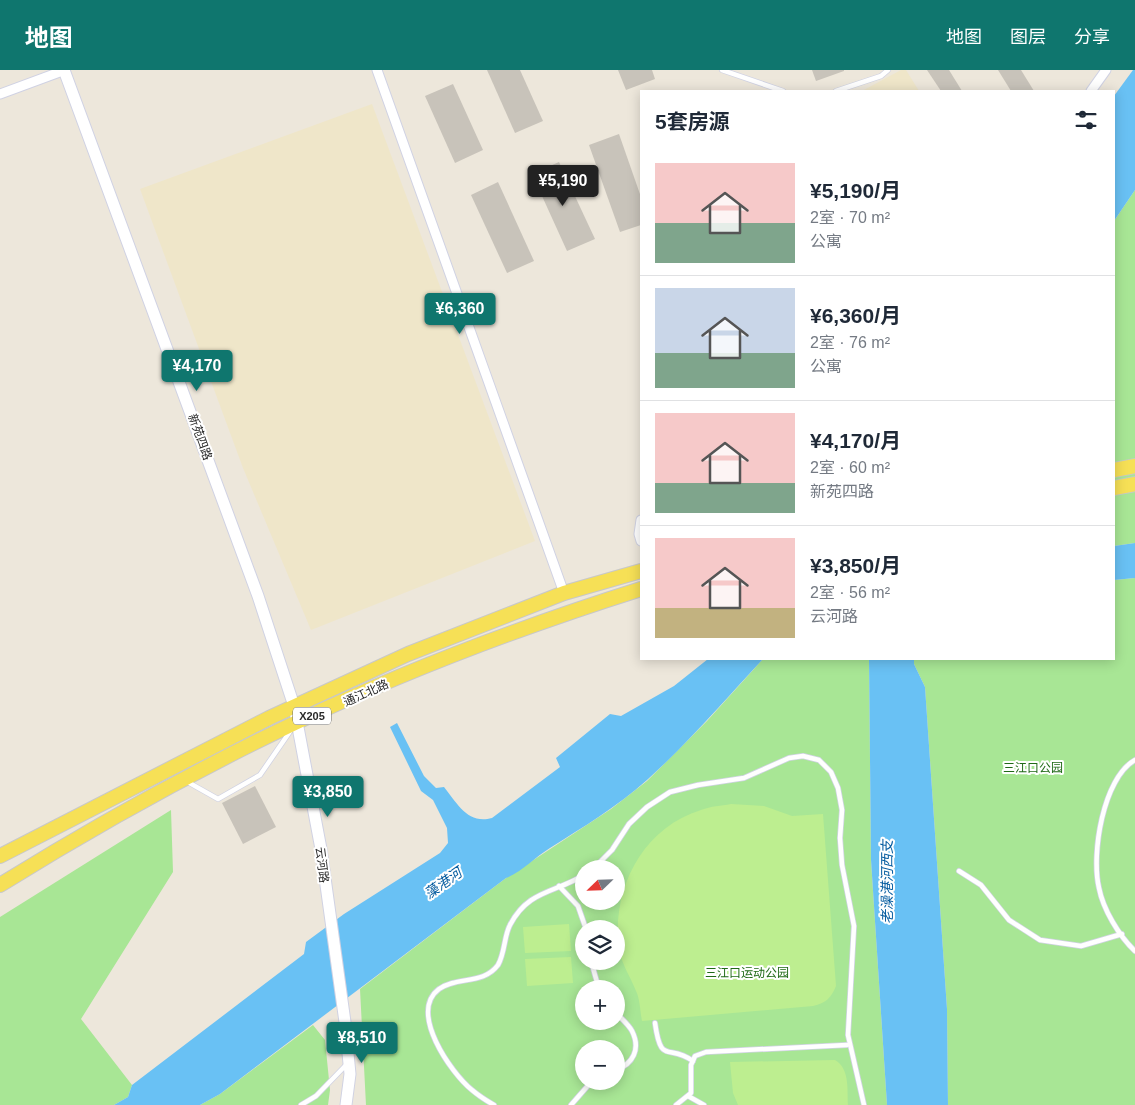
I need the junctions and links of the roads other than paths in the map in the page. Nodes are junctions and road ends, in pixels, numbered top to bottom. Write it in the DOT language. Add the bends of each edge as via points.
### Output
graph roads {
  1 [pos="65,70"];
  2 [pos="377,70"];
  3 [pos="722,70"];
  4 [pos="888,70"];
  5 [pos="1106,70"];
  6 [pos="780,90"];
  7 [pos="839,90"];
  8 [pos="1092,90"];
  9 [pos="0,94"];
  10 [pos="1135,466"];
  11 [pos="1115,470"];
  12 [pos="1135,484"];
  13 [pos="1115,488"];
  14 [pos="640,571"];
  15 [pos="640,589"];
  16 [pos="564,593"];
  17 [pos="294,706"];
  18 [pos="296,722"];
  19 [pos="1135,760"];
  20 [pos="184,780"];
  21 [pos="0,856"];
  22 [pos="602,860"];
  23 [pos="959,871"];
  24 [pos="575,879"];
  25 [pos="0,884"];
  26 [pos="559,886"];
  27 [pos="583,920"];
  28 [pos="1122,934"];
  29 [pos="1135,951"];
  30 [pos="655,1023"];
  31 [pos="625,1024"];
  32 [pos="847,1045"];
  33 [pos="693,1061"];
  34 [pos="348,1062"];
  35 [pos="625,1067"];
  36 [pos="584,1090"];
  37 [pos="688,1096"];
  38 [pos="301,1105"];
  39 [pos="346,1105"];
  40 [pos="494,1105"];
  41 [pos="571,1105"];
  42 [pos="676,1105"];
  43 [pos="704,1105"];
  44 [pos="864,1105"];
  1 -- 9 [label="street"];
  1 -- 17 [label="street, 新苑四路" via="258,596"];
  2 -- 16 [label="street"];
  3 -- 6 [label="lane"];
  4 -- 7 [label="lane" via="880,76"];
  5 -- 8 [label="street"];
  10 -- 11 [label="main road"];
  12 -- 13 [label="main road"];
  14 -- 16 [label="main road, 通江北路 / X205"];
  15 -- 18 [label="main road, 通江北路 / X205" via="566,613 414,671"];
  16 -- 17 [label="main road, 通江北路 / X205" via="408,654"];
  17 -- 18 [label="street, 新苑四路"];
  17 -- 21 [label="main road, 通江北路 / X205"];
  18 -- 20 [label="main road, 通江北路 / X205"];
  18 -- 20 [label="lane" via="260,775 218,799"];
  18 -- 34 [label="street, 云河路" via="321,848"];
  19 -- 28 [label="lane" via="1126,765 1108,797 1096,847 1098,888"];
  20 -- 25 [label="main road, 通江北路 / X205"];
  22 -- 44 [label="lane" via="629,824 670,792 744,778 789,758 803,756 818,760 830,772 838,788 842,810 842,865 854,926 848,1035"];
  23 -- 28 [label="lane" via="981,885 1009,920 1040,940 1081,946"];
  24 -- 26 [label="lane"];
  26 -- 27 [label="lane" via="578,906"];
  26 -- 40 [label="lane" via="528,900 517,913 509,927 498,964 484,977 451,983 438,990 432,999 428,1014 431,1030 451,1067 472,1090"];
  28 -- 29 [label="lane"];
  30 -- 33 [label="lane" via="660,1048"];
  31 -- 35 [label="lane" via="632,1032 636,1048 633,1059"];
  32 -- 33 [label="lane" via="706,1052 695,1056"];
  33 -- 37 [label="lane" via="691,1093"];
  34 -- 38 [label="lane" via="316,1096"];
  34 -- 39 [label="street" via="350,1074"];
  36 -- 41 [label="lane"];
  37 -- 42 [label="lane"];
  37 -- 43 [label="lane"];
}
